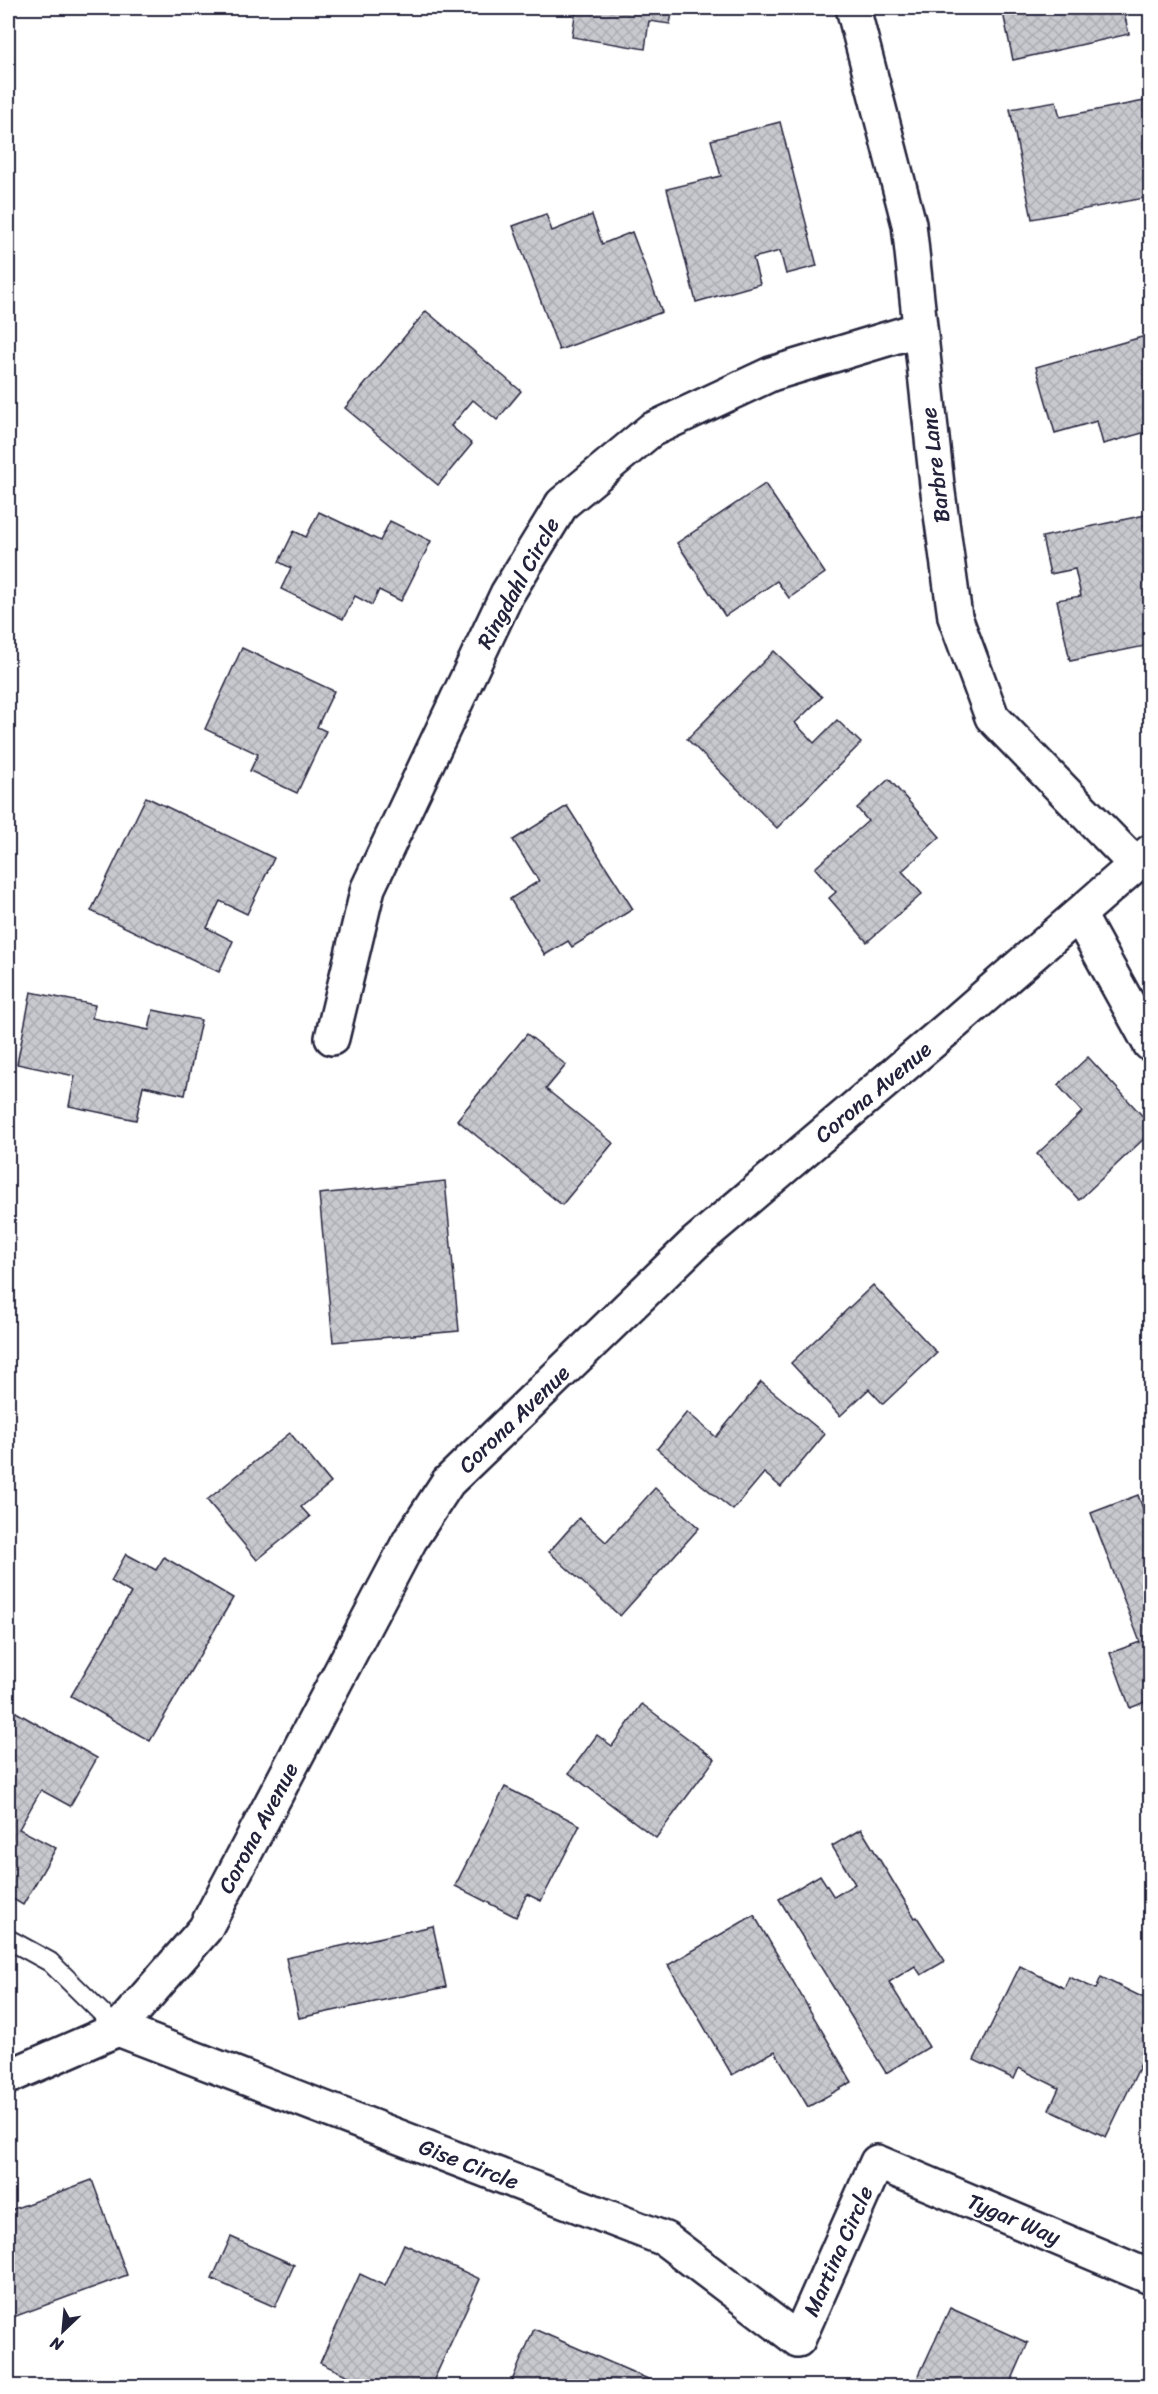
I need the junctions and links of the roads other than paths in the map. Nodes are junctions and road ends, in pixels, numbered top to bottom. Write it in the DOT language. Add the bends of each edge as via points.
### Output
graph roads {
  1 [pos="853,8"];
  2 [pos="920,329"];
  3 [pos="1143,858"];
  4 [pos="1078,915"];
  5 [pos="332,1038"];
  6 [pos="1150,1044"];
  7 [pos="8,1939"];
  8 [pos="118,2029"];
  9 [pos="8,2077"];
  10 [pos="878,2162"];
  11 [pos="1150,2277"];
  12 [pos="798,2340"];
  1 -- 2 [label="street, Barbre Lane" via="909,224"];
  2 -- 3 [label="street, Barbre Lane" via="955,617 992,717"];
  2 -- 5 [label="street, Ringdahl Circle" via="771,374 651,430 562,504 507,594 368,888"];
  3 -- 4 [label="street, Corona Avenue"];
  4 -- 6 [label="street"];
  4 -- 8 [label="street, Corona Avenue" via="695,1243 448,1482 410,1540 205,1929"];
  7 -- 8 [label="lane" via="50,1962"];
  8 -- 9 [label="street, Corona Avenue"];
  8 -- 12 [label="street, Gise Circle" via="664,2239"];
  10 -- 11 [label="street, Tygar Way"];
  10 -- 12 [label="street, Martina Circle"];
}
